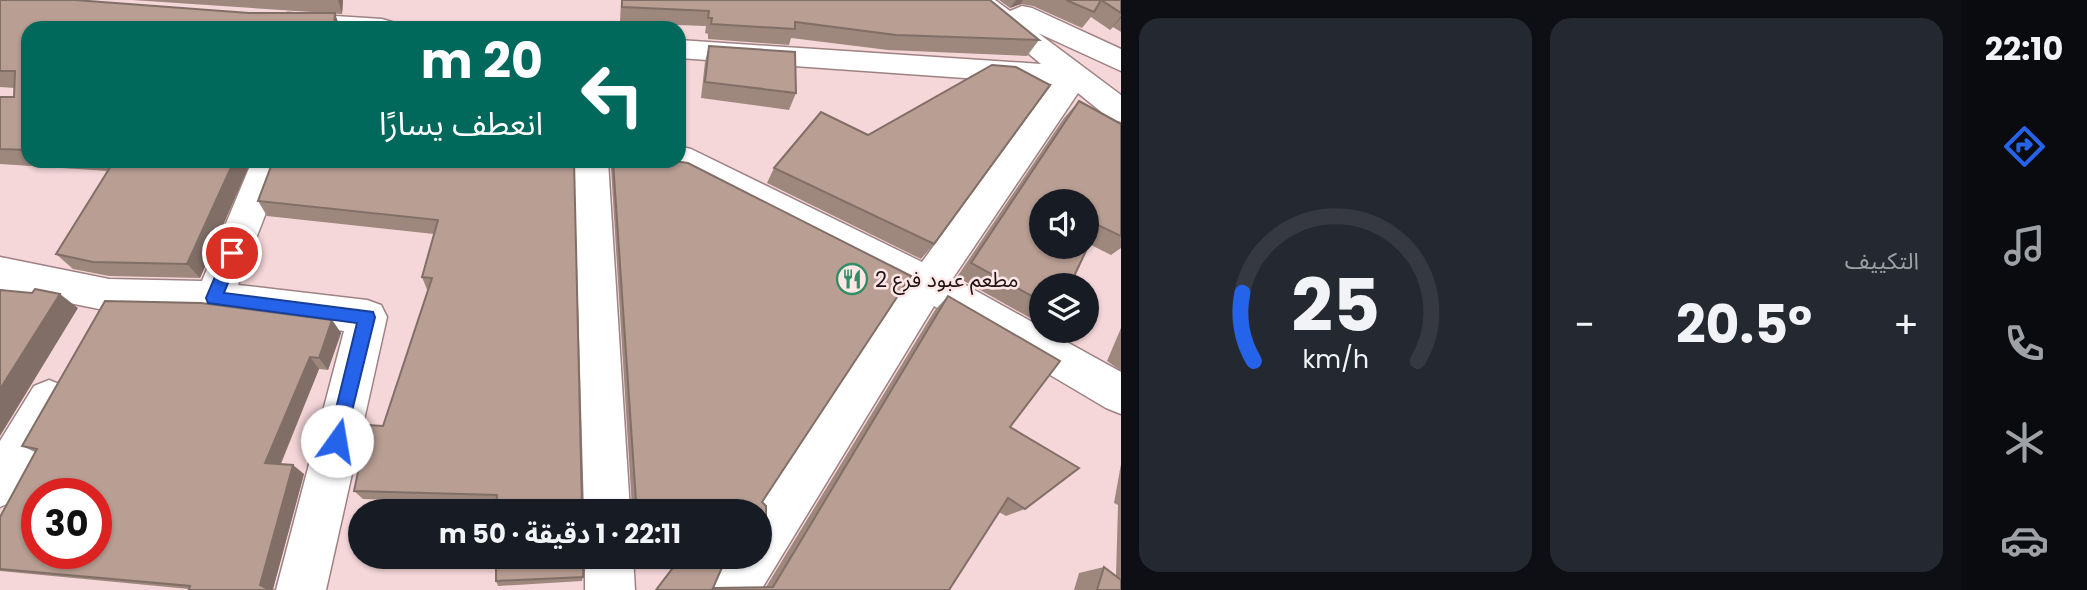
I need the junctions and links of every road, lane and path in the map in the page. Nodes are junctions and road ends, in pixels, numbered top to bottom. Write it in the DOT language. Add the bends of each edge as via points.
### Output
graph roads {
  1 [pos="978,0"];
  2 [pos="995,0"];
  3 [pos="255,19"];
  4 [pos="274,21"];
  5 [pos="686,49"];
  6 [pos="1121,61"];
  7 [pos="1074,76"];
  8 [pos="1121,111"];
  9 [pos="686,162"];
  10 [pos="266,168"];
  11 [pos="591,168"];
  12 [pos="0,273"];
  13 [pos="929,283"];
  14 [pos="109,295"];
  15 [pos="214,298"];
  16 [pos="89,331"];
  17 [pos="68,366"];
  18 [pos="1121,394"];
  19 [pos="0,484"];
  20 [pos="606,499"];
  21 [pos="772,529"];
  22 [pos="609,569"];
  23 [pos="746,569"];
  24 [pos="301,590"];
  25 [pos="610,590"];
  26 [pos="733,590"];
  1 -- 7 [label="street"];
  2 -- 6 [label="street"];
  3 -- 4 [label="street"];
  5 -- 7 [label="street"];
  7 -- 8 [label="street"];
  7 -- 13 [label="street"];
  9 -- 13 [label="street"];
  10 -- 15 [label="street"];
  11 -- 20 [label="street"];
  12 -- 14 [label="street"];
  13 -- 18 [label="street"];
  13 -- 21 [label="street"];
  14 -- 15 [label="street"];
  14 -- 16 [label="street"];
  15 -- 24 [label="street" via="367,317"];
  17 -- 19 [label="street"];
  22 -- 25 [label="street"];
  23 -- 26 [label="street"];
}
